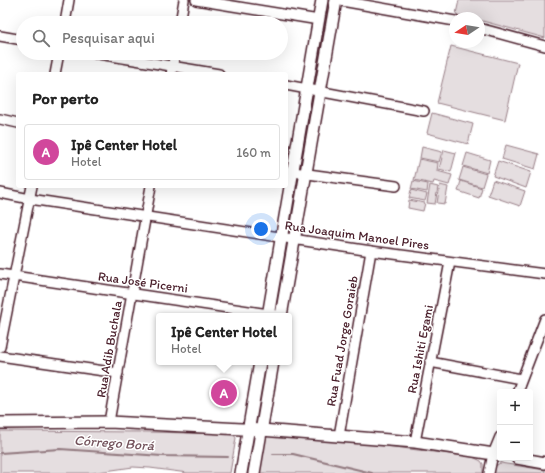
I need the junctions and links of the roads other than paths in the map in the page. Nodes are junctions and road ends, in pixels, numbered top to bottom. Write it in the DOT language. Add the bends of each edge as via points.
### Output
graph roads {
  1 [pos="69,0"];
  2 [pos="184,0"];
  3 [pos="196,0"];
  4 [pos="322,0"];
  5 [pos="336,0"];
  6 [pos="66,16"];
  7 [pos="181,16"];
  8 [pos="319,20"];
  9 [pos="449,20"];
  10 [pos="485,30"];
  11 [pos="0,36"];
  12 [pos="16,39"];
  13 [pos="545,46"];
  14 [pos="58,60"];
  15 [pos="126,60"];
  16 [pos="174,60"];
  17 [pos="172,70"];
  18 [pos="55,72"];
  19 [pos="196,72"];
  20 [pos="288,85"];
  21 [pos="307,89"];
  22 [pos="321,91"];
  23 [pos="424,111"];
  24 [pos="0,119"];
  25 [pos="16,123"];
  26 [pos="289,171"];
  27 [pos="306,172"];
  28 [pos="396,186"];
  29 [pos="32,188"];
  30 [pos="151,188"];
  31 [pos="287,188"];
  32 [pos="0,193"];
  33 [pos="30,199"];
  34 [pos="146,217"];
  35 [pos="281,237"];
  36 [pos="295,239"];
  37 [pos="371,251"];
  38 [pos="450,262"];
  39 [pos="0,274"];
  40 [pos="545,274"];
  41 [pos="14,276"];
  42 [pos="132,294"];
  43 [pos="255,313"];
  44 [pos="268,313"];
  45 [pos="283,313"];
  46 [pos="545,319"];
  47 [pos="0,347"];
  48 [pos="0,356"];
  49 [pos="430,362"];
  50 [pos="259,365"];
  51 [pos="273,365"];
  52 [pos="118,373"];
  53 [pos="521,379"];
  54 [pos="518,389"];
  55 [pos="109,422"];
  56 [pos="0,423"];
  57 [pos="248,429"];
  58 [pos="262,430"];
  59 [pos="339,436"];
  60 [pos="415,442"];
  61 [pos="496,455"];
  62 [pos="531,461"];
  63 [pos="545,464"];
  64 [pos="241,473"];
  65 [pos="254,473"];
  66 [pos="489,473"];
  1 -- 6 [label="street"];
  2 -- 7 [label="street"];
  3 -- 8 [label="street"];
  4 -- 8 [label="main road"];
  5 -- 9 [label="street"];
  5 -- 22 [label="main road"];
  8 -- 21 [label="main road"];
  10 -- 13 [label="street"];
  11 -- 12 [label="street"];
  14 -- 18 [label="street"];
  15 -- 17 [label="street"];
  16 -- 17 [label="street"];
  17 -- 19 [label="street"];
  20 -- 21 [label="street"];
  21 -- 22 [label="street"];
  21 -- 26 [label="main road"];
  22 -- 23 [label="street"];
  22 -- 27 [label="main road"];
  24 -- 25 [label="street"];
  26 -- 27 [label="street"];
  27 -- 28 [label="street"];
  27 -- 36 [label="main road"];
  29 -- 33 [label="street"];
  30 -- 34 [label="street, Rua Adib Buchala"];
  31 -- 35 [label="main road"];
  32 -- 33 [label="street, Rua Joaquim Manoel Pires"];
  33 -- 34 [label="street, Rua Joaquim Manoel Pires"];
  33 -- 41 [label="street"];
  34 -- 35 [label="street, Rua Joaquim Manoel Pires"];
  34 -- 42 [label="street, Rua Adib Buchala"];
  35 -- 36 [label="street, Rua Joaquim Manoel Pires"];
  35 -- 44 [label="main road"];
  36 -- 37 [label="street, Rua Joaquim Manoel Pires"];
  36 -- 45 [label="main road"];
  37 -- 38 [label="street, Rua Joaquim Manoel Pires"];
  37 -- 59 [label="street, Rua Fuad Jorge Goraieb"];
  38 -- 40 [label="street, Rua Joaquim Manoel Pires"];
  38 -- 49 [label="street, Rua Ishiti Egami"];
  39 -- 41 [label="street, Rua José Picerni"];
  41 -- 42 [label="street, Rua José Picerni"];
  41 -- 47 [label="street"];
  42 -- 43 [label="street, Rua José Picerni"];
  42 -- 52 [label="street, Rua Adib Buchala"];
  46 -- 53 [label="street"];
  48 -- 52 [label="street"];
  49 -- 53 [label="street"];
  49 -- 60 [label="street, Rua Ishiti Egami"];
  50 -- 57 [label="main road"];
  51 -- 58 [label="main road"];
  52 -- 55 [label="street, Rua Adib Buchala"];
  53 -- 54 [label="street"];
  55 -- 56 [label="main road"];
  55 -- 57 [label="main road"];
  57 -- 58 [label="main road"];
  57 -- 64 [label="main road"];
  58 -- 59 [label="main road"];
  58 -- 65 [label="main road"];
  59 -- 60 [label="main road"];
  60 -- 61 [label="main road"];
  61 -- 66 [label="street"];
  62 -- 63 [label="main road"];
}
